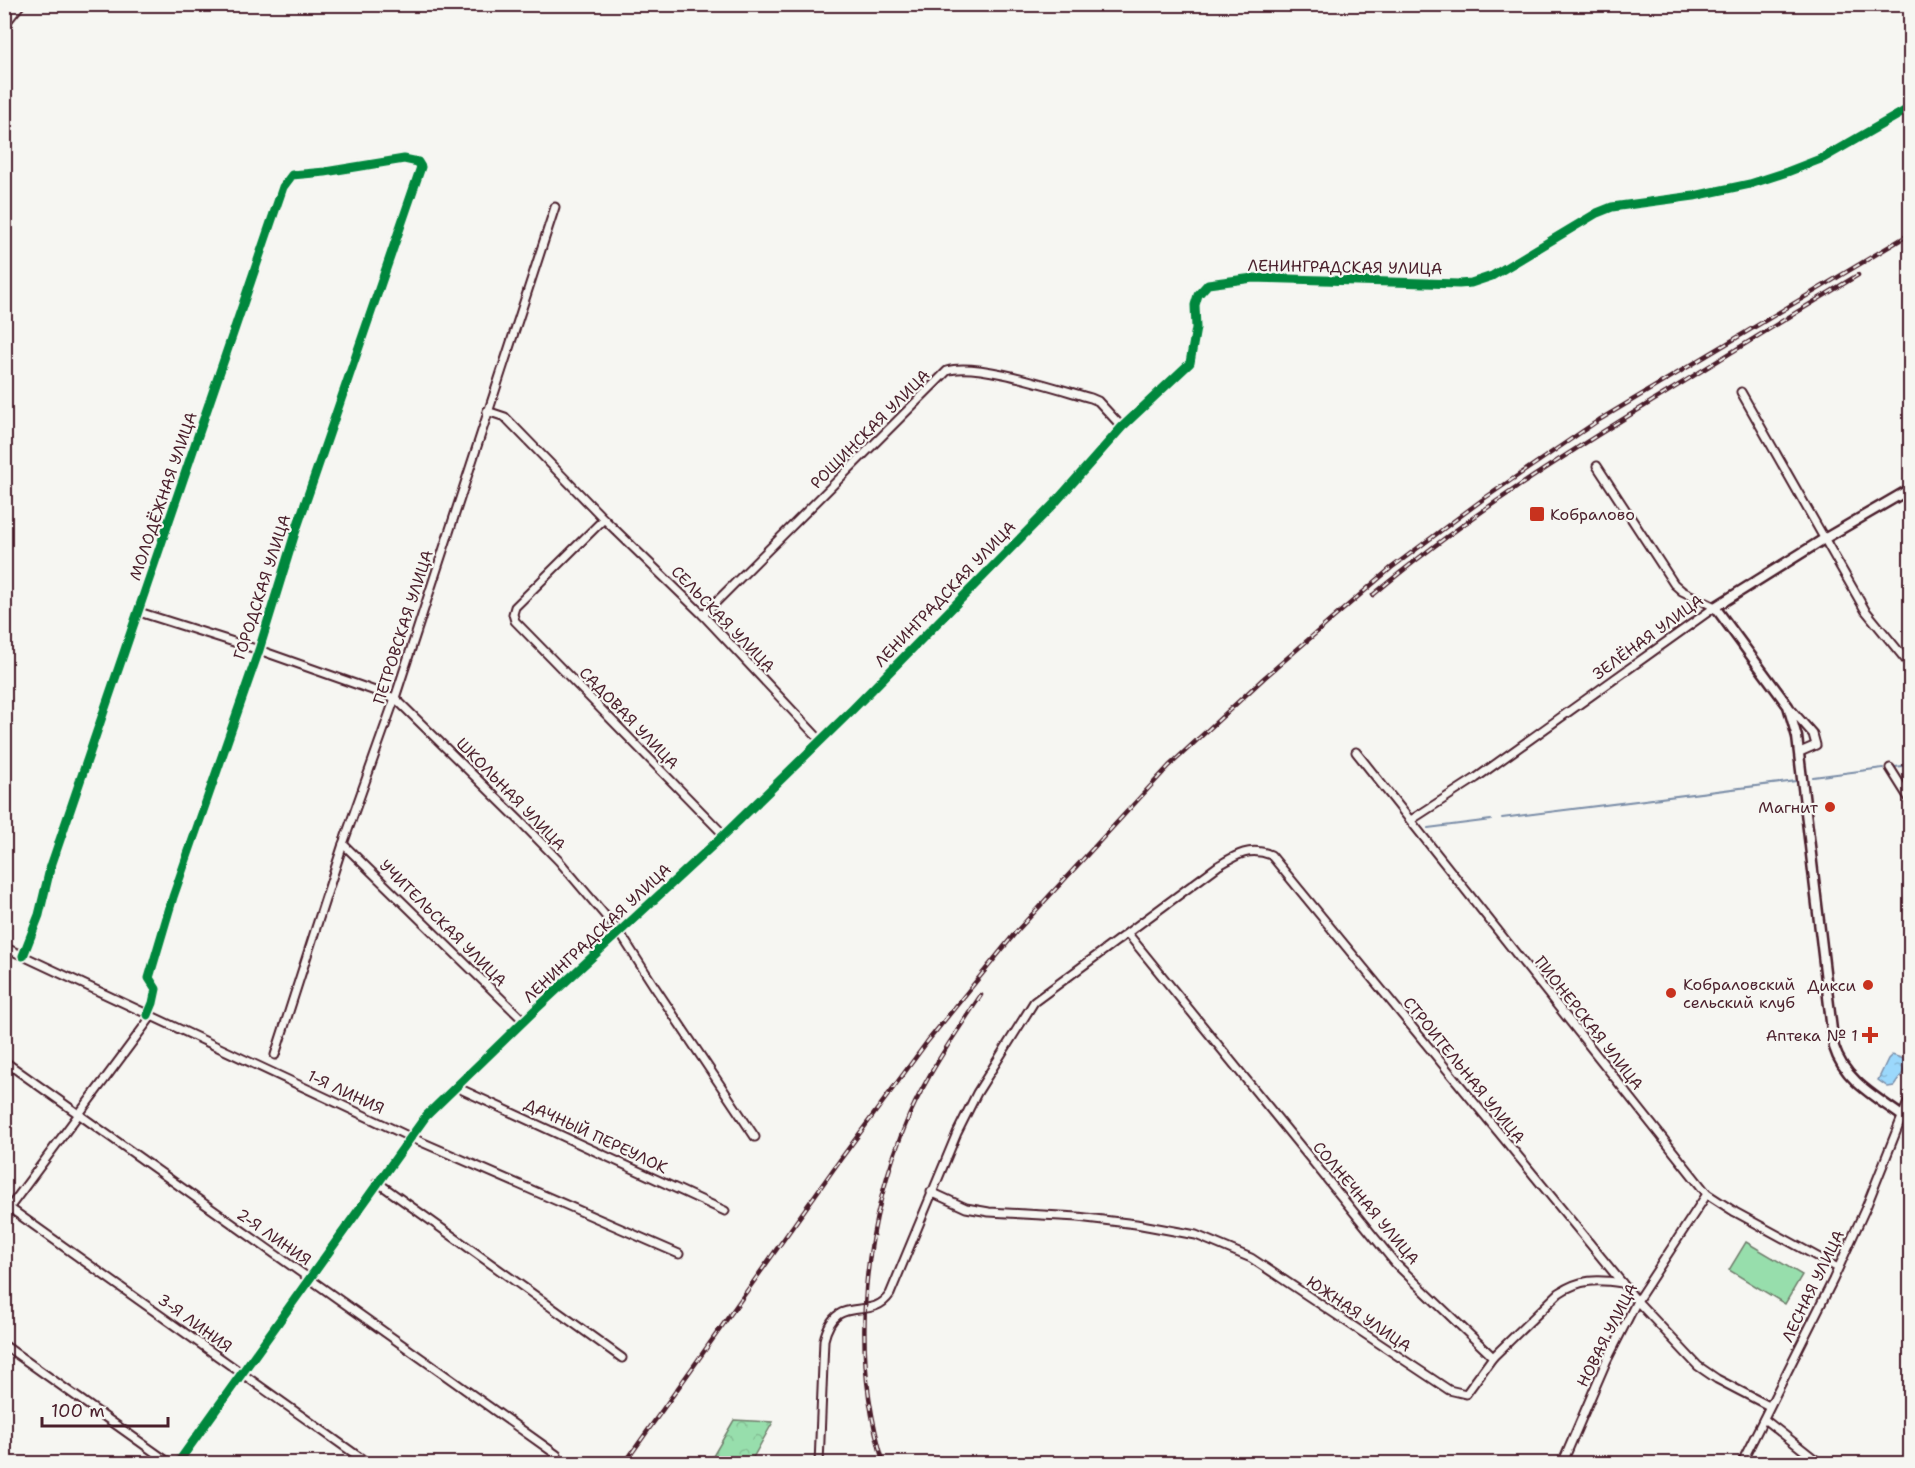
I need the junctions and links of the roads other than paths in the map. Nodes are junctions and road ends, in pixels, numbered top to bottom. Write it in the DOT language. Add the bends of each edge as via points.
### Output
graph roads {
  1 [pos="21,4"];
  2 [pos="5,22"];
  3 [pos="1911,108"];
  4 [pos="421,167"];
  5 [pos="555,207"];
  6 [pos="1741,392"];
  7 [pos="487,411"];
  8 [pos="1122,427"];
  9 [pos="1597,466"];
  10 [pos="1911,489"];
  11 [pos="604,519"];
  12 [pos="1824,539"];
  13 [pos="1715,607"];
  14 [pos="140,612"];
  15 [pos="703,615"];
  16 [pos="259,650"];
  17 [pos="1911,665"];
  18 [pos="395,698"];
  19 [pos="1788,706"];
  20 [pos="820,740"];
  21 [pos="1356,752"];
  22 [pos="1800,752"];
  23 [pos="1890,768"];
  24 [pos="1911,800"];
  25 [pos="1411,820"];
  26 [pos="724,835"];
  27 [pos="343,844"];
  28 [pos="620,933"];
  29 [pos="1128,934"];
  30 [pos="4,947"];
  31 [pos="23,956"];
  32 [pos="150,1016"];
  33 [pos="524,1022"];
  34 [pos="275,1055"];
  35 [pos="4,1061"];
  36 [pos="456,1087"];
  37 [pos="1911,1097"];
  38 [pos="80,1115"];
  39 [pos="1902,1116"];
  40 [pos="410,1137"];
  41 [pos="755,1137"];
  42 [pos="377,1182"];
  43 [pos="931,1192"];
  44 [pos="1707,1194"];
  45 [pos="7,1206"];
  46 [pos="725,1211"];
  47 [pos="4,1215"];
  48 [pos="679,1254"];
  49 [pos="1838,1268"];
  50 [pos="309,1278"];
  51 [pos="1622,1283"];
  52 [pos="1637,1301"];
  53 [pos="4,1345"];
  54 [pos="1493,1357"];
  55 [pos="622,1358"];
  56 [pos="241,1373"];
  57 [pos="1769,1406"];
  58 [pos="1764,1419"];
  59 [pos="557,1455"];
  60 [pos="171,1464"];
  61 [pos="177,1464"];
  62 [pos="369,1464"];
  63 [pos="819,1464"];
  64 [pos="1562,1464"];
  65 [pos="1741,1464"];
  66 [pos="1821,1464"];
  1 -- 2 [label="street"];
  3 -- 8 [label="street, ЛЕНИНГРАДСКАЯ УЛИЦА" via="1823,158 1787,172 1739,187 1612,207 1597,213 1482,280 1446,284 1253,278 1208,284 1198,294 1195,305 1190,363"];
  4 -- 14 [label="street, МОЛОДЁЖНАЯ УЛИЦА" via="418,162 404,159 292,175 283,187"];
  4 -- 16 [label="street, ГОРОДСКАЯ УЛИЦА" via="295,533"];
  5 -- 7 [label="street, ПЕТРОВСКАЯ УЛИЦА"];
  6 -- 12 [label="street"];
  7 -- 11 [label="street, СЕЛЬСКАЯ УЛИЦА" via="505,417"];
  7 -- 18 [label="street, ПЕТРОВСКАЯ УЛИЦА"];
  8 -- 15 [label="street, РОЩИНСКАЯ УЛИЦА" via="1091,398 976,368 947,371"];
  8 -- 20 [label="street, ЛЕНИНГРАДСКАЯ УЛИЦА" via="1053,505"];
  9 -- 13 [label="street" via="1674,584"];
  10 -- 12 [label="street, ЗЕЛЁНАЯ УЛИЦА"];
  11 -- 15 [label="street, СЕЛЬСКАЯ УЛИЦА"];
  11 -- 26 [label="street, САДОВАЯ УЛИЦА" via="515,607 514,618"];
  12 -- 13 [label="street, ЗЕЛЁНАЯ УЛИЦА"];
  12 -- 17 [label="street" via="1865,610"];
  13 -- 19 [label="street"];
  13 -- 25 [label="street, ЗЕЛЁНАЯ УЛИЦА"];
  14 -- 16 [label="street, ШКОЛЬНАЯ УЛИЦА"];
  14 -- 31 [label="street, МОЛОДЁЖНАЯ УЛИЦА"];
  15 -- 20 [label="street, СЕЛЬСКАЯ УЛИЦА"];
  16 -- 18 [label="street, ШКОЛЬНАЯ УЛИЦА"];
  16 -- 32 [label="street, ГОРОДСКАЯ УЛИЦА" via="148,978 156,989"];
  18 -- 27 [label="street, ПЕТРОВСКАЯ УЛИЦА"];
  18 -- 28 [label="street, ШКОЛЬНАЯ УЛИЦА" via="528,829"];
  19 -- 22 [label="street"];
  19 -- 22 [label="street" via="1813,734 1816,745"];
  20 -- 26 [label="street, ЛЕНИНГРАДСКАЯ УЛИЦА"];
  21 -- 25 [label="street, ПИОНЕРСКАЯ УЛИЦА"];
  22 -- 39 [label="street" via="1837,1059 1852,1079"];
  23 -- 24 [label="street"];
  25 -- 44 [label="street, ПИОНЕРСКАЯ УЛИЦА"];
  26 -- 28 [label="street, ЛЕНИНГРАДСКАЯ УЛИЦА"];
  27 -- 33 [label="street, УЧИТЕЛЬСКАЯ УЛИЦА"];
  27 -- 34 [label="street, ПЕТРОВСКАЯ УЛИЦА"];
  28 -- 33 [label="street, ЛЕНИНГРАДСКАЯ УЛИЦА"];
  28 -- 41 [label="street, ШКОЛЬНАЯ УЛИЦА"];
  29 -- 43 [label="street, СТРОИТЕЛЬНАЯ УЛИЦА" via="1034,1002 977,1093"];
  29 -- 51 [label="street, СТРОИТЕЛЬНАЯ УЛИЦА" via="1235,855 1250,850 1271,855"];
  29 -- 54 [label="street, СОЛНЕЧНАЯ УЛИЦА" via="1396,1264"];
  30 -- 31 [label="street, 1-Я ЛИНИЯ"];
  31 -- 32 [label="street, 1-Я ЛИНИЯ"];
  32 -- 38 [label="street"];
  32 -- 40 [label="street, 1-Я ЛИНИЯ"];
  33 -- 36 [label="street, ЛЕНИНГРАДСКАЯ УЛИЦА"];
  35 -- 38 [label="street, 2-Я ЛИНИЯ"];
  36 -- 40 [label="street, ЛЕНИНГРАДСКАЯ УЛИЦА"];
  36 -- 46 [label="street, ДАЧНЫЙ ПЕРЕУЛОК"];
  37 -- 39 [label="street, ЛЕСНАЯ УЛИЦА"];
  38 -- 45 [label="street"];
  38 -- 50 [label="street, 2-Я ЛИНИЯ"];
  39 -- 49 [label="street, ЛЕСНАЯ УЛИЦА"];
  40 -- 42 [label="street, ЛЕНИНГРАДСКАЯ УЛИЦА"];
  40 -- 48 [label="street, 1-Я ЛИНИЯ"];
  42 -- 50 [label="street, ЛЕНИНГРАДСКАЯ УЛИЦА"];
  42 -- 55 [label="street"];
  43 -- 54 [label="street, ЮЖНАЯ УЛИЦА" via="966,1208 989,1212 1078,1217 1196,1235 1251,1258 1449,1390 1466,1394"];
  43 -- 63 [label="street, СТРОИТЕЛЬНАЯ УЛИЦА" via="886,1301 878,1306 848,1310 828,1325 824,1340"];
  44 -- 49 [label="street, ПИОНЕРСКАЯ УЛИЦА"];
  44 -- 52 [label="street, НОВАЯ УЛИЦА"];
  45 -- 47 [label="street"];
  45 -- 56 [label="street, 3-Я ЛИНИЯ"];
  49 -- 57 [label="street, ЛЕСНАЯ УЛИЦА"];
  50 -- 56 [label="street, ЛЕНИНГРАДСКАЯ УЛИЦА"];
  50 -- 59 [label="street, 2-Я ЛИНИЯ"];
  51 -- 52 [label="street, СТРОИТЕЛЬНАЯ УЛИЦА"];
  51 -- 54 [label="street" via="1589,1280 1569,1286"];
  52 -- 57 [label="street, СТРОИТЕЛЬНАЯ УЛИЦА" via="1698,1366"];
  52 -- 64 [label="street, НОВАЯ УЛИЦА"];
  53 -- 60 [label="street"];
  56 -- 61 [label="street, ЛЕНИНГРАДСКАЯ УЛИЦА"];
  56 -- 62 [label="street, 3-Я ЛИНИЯ"];
  57 -- 58 [label="street, ЛЕСНАЯ УЛИЦА"];
  58 -- 65 [label="street, ЛЕСНАЯ УЛИЦА"];
  58 -- 66 [label="street"];
}
